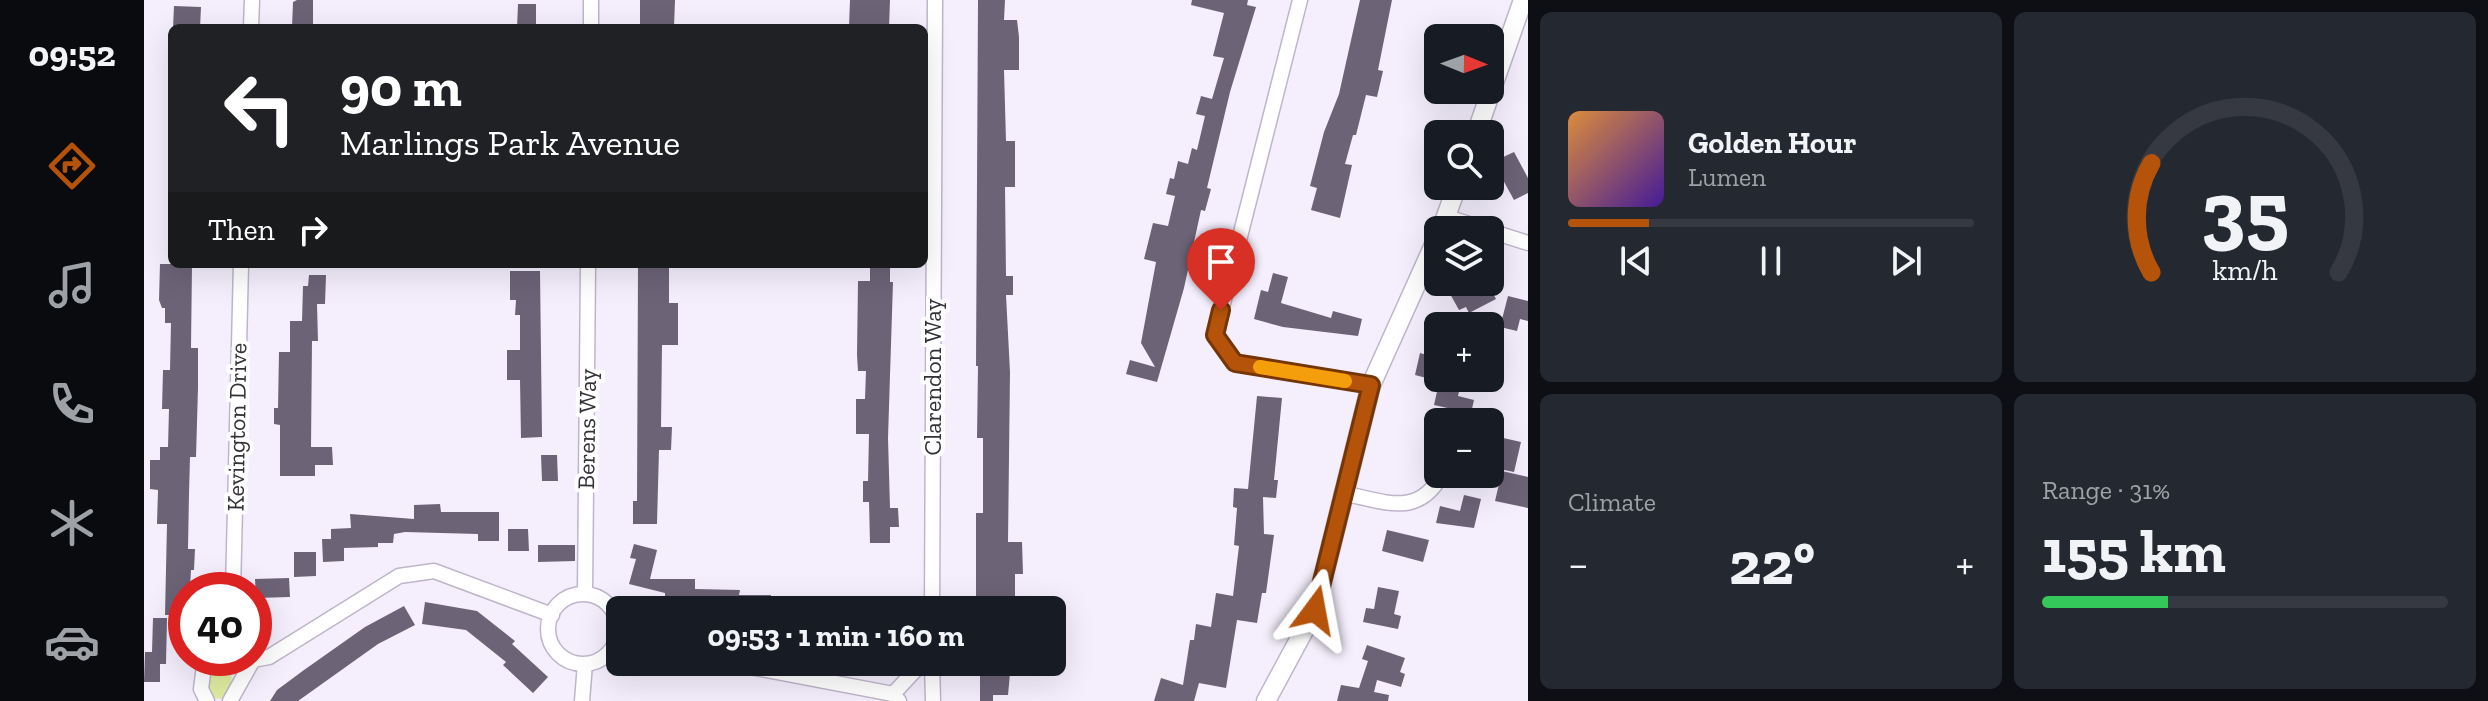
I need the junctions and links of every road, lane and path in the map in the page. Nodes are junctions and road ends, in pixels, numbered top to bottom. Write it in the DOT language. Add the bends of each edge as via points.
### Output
graph roads {
  1 [pos="252,0"];
  2 [pos="591,0"];
  3 [pos="935,0"];
  4 [pos="1300,0"];
  5 [pos="1523,0"];
  6 [pos="251,24"];
  7 [pos="591,24"];
  8 [pos="1481,120"];
  9 [pos="1504,235"];
  10 [pos="1528,243"];
  11 [pos="1424,267"];
  12 [pos="241,268"];
  13 [pos="588,268"];
  14 [pos="1371,385"];
  15 [pos="1435,488"];
  16 [pos="1342,493"];
  17 [pos="233,572"];
  18 [pos="585,594"];
  19 [pos="932,596"];
  20 [pos="606,603"];
  21 [pos="552,615"];
  22 [pos="272,655"];
  23 [pos="606,656"];
  24 [pos="585,664"];
  25 [pos="203,676"];
  26 [pos="243,676"];
  27 [pos="791,676"];
  28 [pos="912,676"];
  29 [pos="932,676"];
  30 [pos="896,698"];
  31 [pos="207,701"];
  32 [pos="230,701"];
  33 [pos="582,701"];
  34 [pos="933,701"];
  35 [pos="1266,701"];
  1 -- 6 [label="street"];
  2 -- 7 [label="street"];
  3 -- 19 [label="street, Clarendon Way"];
  4 -- 14 [label="street" via="1215,335 1235,363"];
  5 -- 8 [label="street"];
  9 -- 10 [label="street"];
  11 -- 14 [label="street"];
  12 -- 17 [label="street, Kevington Drive"];
  13 -- 18 [label="street, Berens Way"];
  14 -- 16 [label="street"];
  15 -- 16 [label="street" via="1409,505"];
  16 -- 35 [label="street" via="1315,610"];
  18 -- 20 [label="street"];
  18 -- 21 [label="street" via="565,599"];
  21 -- 22 [label="street" via="434,571 399,576"];
  21 -- 24 [label="street" via="554,649"];
  23 -- 24 [label="street"];
  24 -- 33 [label="street"];
  25 -- 31 [label="street"];
  26 -- 32 [label="street"];
  27 -- 30 [label="street"];
  28 -- 30 [label="street"];
  29 -- 34 [label="street"];
}
